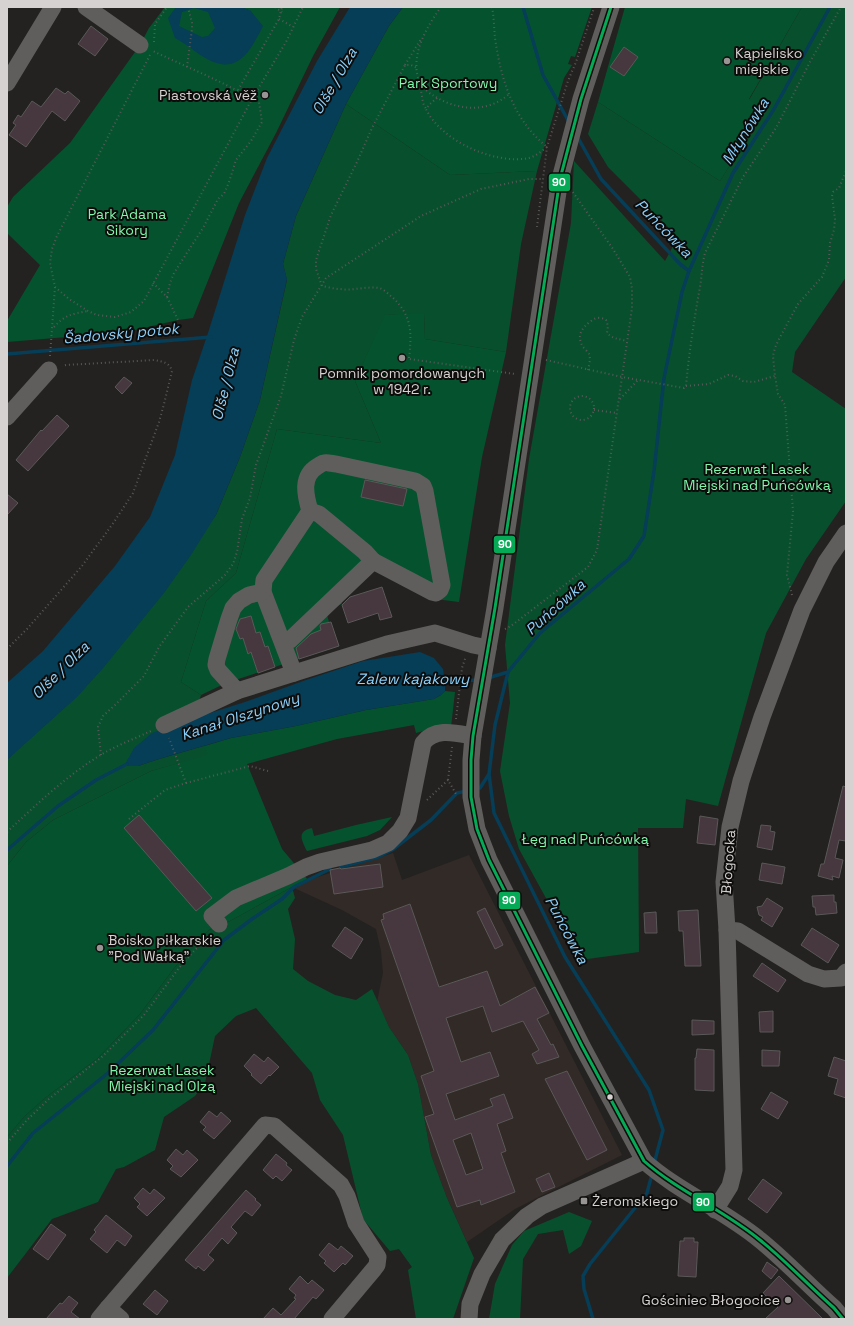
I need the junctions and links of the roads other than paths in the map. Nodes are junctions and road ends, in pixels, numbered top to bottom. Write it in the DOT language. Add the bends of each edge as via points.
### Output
graph roads {
  1 [pos="53,7"];
  2 [pos="86,7"];
  3 [pos="611,7"];
  4 [pos="146,48"];
  5 [pos="7,83"];
  6 [pos="50,364"];
  7 [pos="7,417"];
  8 [pos="310,511"];
  9 [pos="846,533"];
  10 [pos="373,561"];
  11 [pos="263,592"];
  12 [pos="490,640"];
  13 [pos="283,643"];
  14 [pos="294,672"];
  15 [pos="237,691"];
  16 [pos="165,729"];
  17 [pos="473,736"];
  18 [pos="219,924"];
  19 [pos="727,930"];
  20 [pos="846,972"];
  21 [pos="644,1161"];
  22 [pos="715,1210"];
  23 [pos="103,1314"];
  24 [pos="121,1319"];
  25 [pos="332,1319"];
  26 [pos="469,1319"];
  27 [pos="843,1319"];
  1 -- 5 [label="street"];
  2 -- 4 [label="street"];
  3 -- 12 [label="street" via="581,99 560,179"];
  6 -- 7 [label="street"];
  8 -- 10 [label="street" via="319,514"];
  8 -- 10 [label="street" via="306,498 307,477 314,468 324,463 415,481 423,486 442,585 440,590 432,592"];
  8 -- 11 [label="street" via="264,580"];
  9 -- 19 [label="street, Błogocka" via="826,562 802,610 741,781 730,827 724,882"];
  10 -- 13 [label="street" via="290,640"];
  11 -- 13 [label="street"];
  11 -- 15 [label="street" via="249,595 233,608 217,659 218,670"];
  12 -- 14 [label="street" via="473,645 435,633 387,644"];
  12 -- 17 [label="street"];
  13 -- 14 [label="street"];
  14 -- 15 [label="street"];
  15 -- 16 [label="street"];
  17 -- 18 [label="street" via="442,732 427,737 423,743 408,818 388,843 372,850 306,867 236,898 212,916"];
  17 -- 21 [label="street" via="471,798 477,829 489,860 582,1046"];
  19 -- 20 [label="street" via="738,931 808,974 824,979 841,978"];
  19 -- 22 [label="street, Błogocka" via="734,1170 730,1186"];
  21 -- 22 [label="street" via="673,1184"];
  21 -- 26 [label="street" via="542,1206 527,1216 502,1240 486,1267 470,1304"];
  22 -- 27 [label="street" via="760,1240"];
  23 -- 24 [label="street"];
  23 -- 25 [label="street" via="265,1125 274,1126 341,1185 356,1223 378,1257 374,1269"];
}
